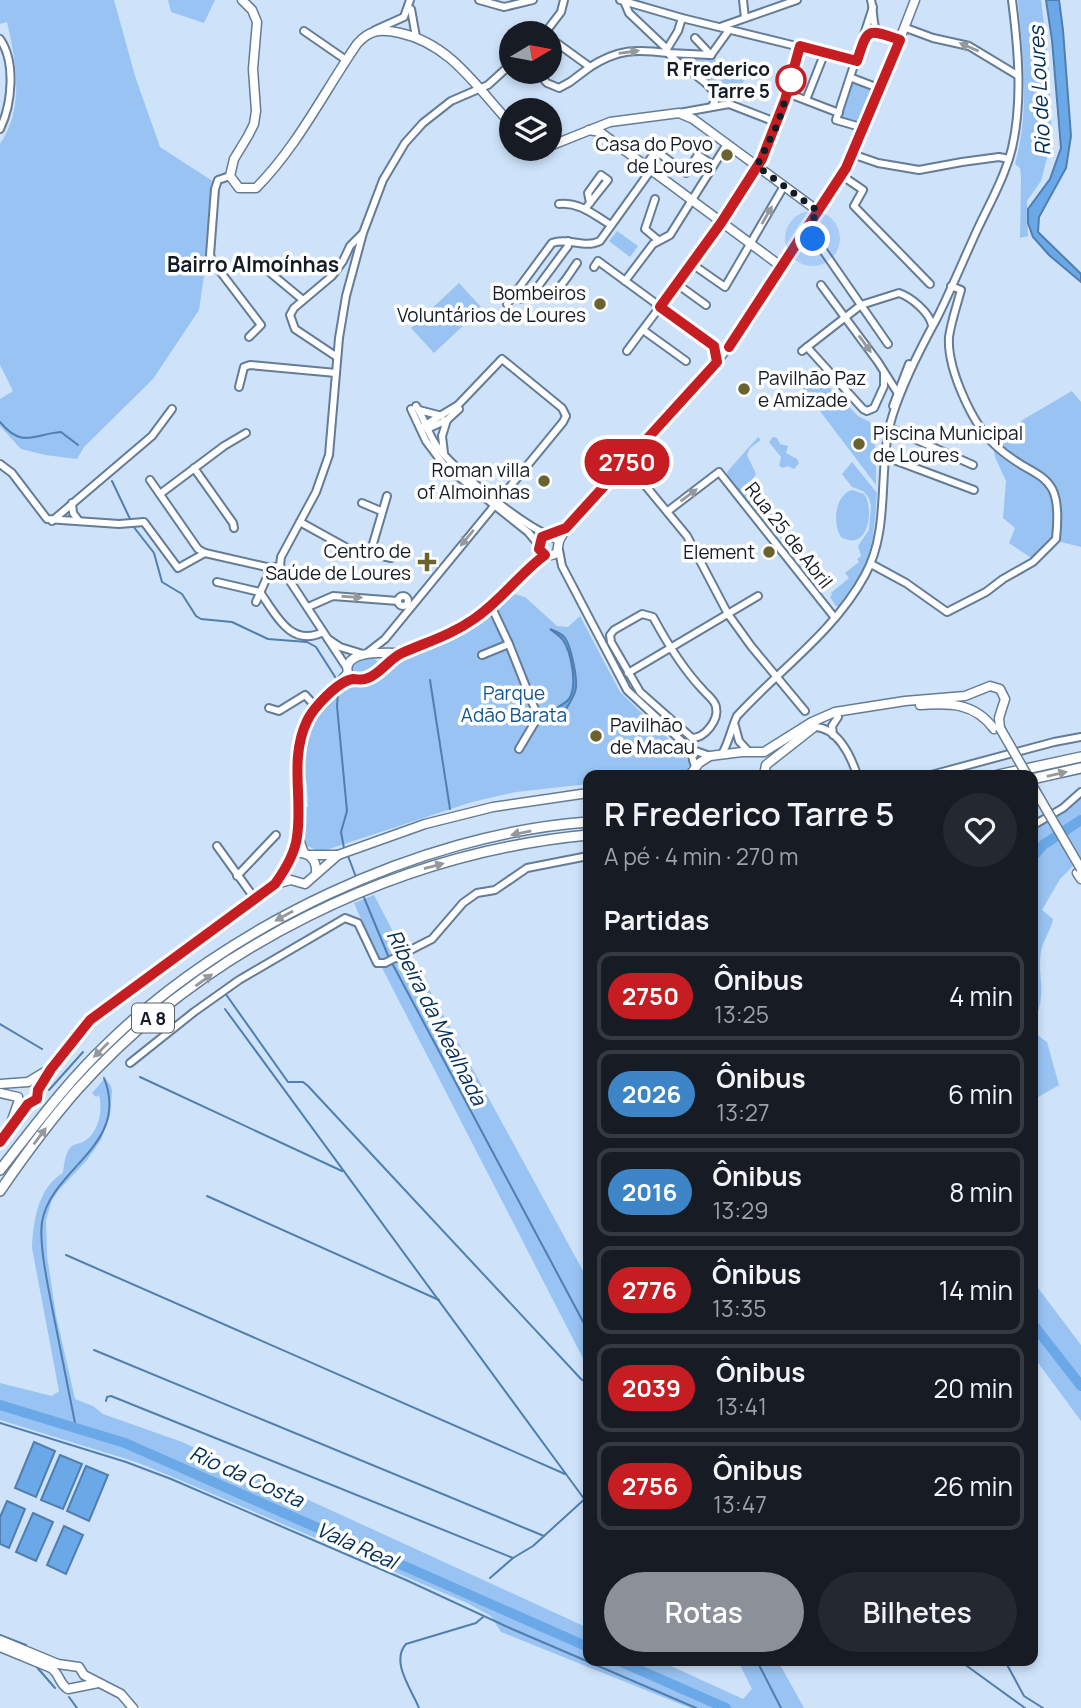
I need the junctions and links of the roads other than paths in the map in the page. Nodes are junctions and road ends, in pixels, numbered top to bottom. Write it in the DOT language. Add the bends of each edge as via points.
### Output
graph roads {
  1 [pos="242,0"];
  2 [pos="479,0"];
  3 [pos="533,0"];
  4 [pos="565,0"];
  5 [pos="622,0"];
  6 [pos="743,0"];
  7 [pos="766,0"];
  8 [pos="797,0"];
  9 [pos="915,0"];
  10 [pos="1012,0"];
  11 [pos="872,3"];
  12 [pos="768,10"];
  13 [pos="408,16"];
  14 [pos="682,18"];
  15 [pos="745,18"];
  16 [pos="554,21"];
  17 [pos="719,27"];
  18 [pos="905,28"];
  19 [pos="375,30"];
  20 [pos="729,30"];
  21 [pos="304,31"];
  22 [pos="877,33"];
  23 [pos="408,35"];
  24 [pos="864,37"];
  25 [pos="0,38"];
  26 [pos="695,38"];
  27 [pos="900,40"];
  28 [pos="800,46"];
  29 [pos="562,47"];
  30 [pos="668,51"];
  31 [pos="825,52"];
  32 [pos="711,55"];
  33 [pos="346,61"];
  34 [pos="857,61"];
  35 [pos="590,67"];
  36 [pos="499,74"];
  37 [pos="1017,75"];
  38 [pos="852,78"];
  39 [pos="549,84"];
  40 [pos="481,89"];
  41 [pos="881,89"];
  42 [pos="787,93"];
  43 [pos="806,100"];
  44 [pos="712,106"];
  45 [pos="499,110"];
  46 [pos="3,112"];
  47 [pos="679,113"];
  48 [pos="839,113"];
  49 [pos="618,120"];
  50 [pos="778,123"];
  51 [pos="864,128"];
  52 [pos="0,129"];
  53 [pos="589,130"];
  54 [pos="562,141"];
  55 [pos="613,142"];
  56 [pos="727,144"];
  57 [pos="852,154"];
  58 [pos="995,158"];
  59 [pos="1009,159"];
  60 [pos="713,165"];
  61 [pos="757,166"];
  62 [pos="993,167"];
  63 [pos="648,168"];
  64 [pos="841,175"];
  65 [pos="230,176"];
  66 [pos="785,186"];
  67 [pos="655,199"];
  68 [pos="691,200"];
  69 [pos="559,204"];
  70 [pos="818,211"];
  71 [pos="721,223"];
  72 [pos="611,225"];
  73 [pos="805,232"];
  74 [pos="363,233"];
  75 [pos="658,240"];
  76 [pos="568,241"];
  77 [pos="751,244"];
  78 [pos="576,263"];
  79 [pos="692,264"];
  80 [pos="262,266"];
  81 [pos="594,267"];
  82 [pos="782,267"];
  83 [pos="625,281"];
  84 [pos="677,284"];
  85 [pos="930,284"];
  86 [pos="821,285"];
  87 [pos="951,286"];
  88 [pos="534,292"];
  89 [pos="514,295"];
  90 [pos="303,300"];
  91 [pos="507,304"];
  92 [pos="706,305"];
  93 [pos="860,305"];
  94 [pos="660,307"];
  95 [pos="844,317"];
  96 [pos="930,325"];
  97 [pos="643,330"];
  98 [pos="248,337"];
  99 [pos="888,344"];
  100 [pos="714,346"];
  101 [pos="729,347"];
  102 [pos="627,351"];
  103 [pos="337,357"];
  104 [pos="686,361"];
  105 [pos="717,362"];
  106 [pos="336,373"];
  107 [pos="884,373"];
  108 [pos="903,383"];
  109 [pos="892,384"];
  110 [pos="884,386"];
  111 [pos="239,387"];
  112 [pos="897,392"];
  113 [pos="172,409"];
  114 [pos="892,416"];
  115 [pos="445,418"];
  116 [pos="424,428"];
  117 [pos="890,428"];
  118 [pos="246,433"];
  119 [pos="445,455"];
  120 [pos="886,460"];
  121 [pos="626,462"];
  122 [pos="0,464"];
  123 [pos="973,465"];
  124 [pos="194,468"];
  125 [pos="150,480"];
  126 [pos="974,490"];
  127 [pos="160,494"];
  128 [pos="387,496"];
  129 [pos="72,503"];
  130 [pos="362,503"];
  131 [pos="497,504"];
  132 [pos="382,511"];
  133 [pos="668,511"];
  134 [pos="52,521"];
  135 [pos="79,521"];
  136 [pos="300,522"];
  137 [pos="234,528"];
  138 [pos="566,528"];
  139 [pos="549,535"];
  140 [pos="559,545"];
  141 [pos="543,551"];
  142 [pos="205,553"];
  143 [pos="370,554"];
  144 [pos="391,558"];
  145 [pos="871,564"];
  146 [pos="280,566"];
  147 [pos="562,566"];
  148 [pos="271,568"];
  149 [pos="217,582"];
  150 [pos="260,592"];
  151 [pos="758,596"];
  152 [pos="256,602"];
  153 [pos="491,606"];
  154 [pos="308,607"];
  155 [pos="728,614"];
  156 [pos="402,617"];
  157 [pos="835,618"];
  158 [pos="325,635"];
  159 [pos="509,644"];
  160 [pos="671,649"];
  161 [pos="402,653"];
  162 [pos="367,654"];
  163 [pos="482,655"];
  164 [pos="379,669"];
  165 [pos="628,673"];
  166 [pos="349,674"];
  167 [pos="776,677"];
  168 [pos="980,690"];
  169 [pos="316,707"];
  170 [pos="269,708"];
  171 [pos="806,711"];
  172 [pos="1000,713"];
  173 [pos="981,714"];
  174 [pos="838,717"];
  175 [pos="735,721"];
  176 [pos="813,727"];
  177 [pos="997,728"];
  178 [pos="834,737"];
  179 [pos="1081,737"];
  180 [pos="519,749"];
  181 [pos="690,749"];
  182 [pos="753,752"];
  183 [pos="722,754"];
  184 [pos="710,756"];
  185 [pos="1079,757"];
  186 [pos="766,765"];
  187 [pos="1081,768"];
  188 [pos="693,770"];
  189 [pos="696,770"];
  190 [pos="765,770"];
  191 [pos="855,770"];
  192 [pos="950,770"];
  193 [pos="1018,770"];
  194 [pos="1020,770"];
  195 [pos="1024,770"];
  196 [pos="1038,780"];
  197 [pos="1081,792"];
  198 [pos="583,794"];
  199 [pos="1038,794"];
  200 [pos="1038,805"];
  201 [pos="583,823"];
  202 [pos="1038,823"];
  203 [pos="276,835"];
  204 [pos="583,836"];
  205 [pos="298,837"];
  206 [pos="217,846"];
  207 [pos="306,854"];
  208 [pos="338,855"];
  209 [pos="583,857"];
  210 [pos="290,859"];
  211 [pos="286,869"];
  212 [pos="316,873"];
  213 [pos="1080,874"];
  214 [pos="237,876"];
  215 [pos="290,880"];
  216 [pos="275,884"];
  217 [pos="255,899"];
  218 [pos="130,1063"];
  219 [pos="51,1069"];
  220 [pos="25,1083"];
  221 [pos="0,1084"];
  222 [pos="38,1090"];
  223 [pos="0,1093"];
  224 [pos="19,1099"];
  225 [pos="28,1104"];
  226 [pos="9,1130"];
  227 [pos="0,1142"];
  228 [pos="0,1170"];
  229 [pos="0,1191"];
  230 [pos="0,1640"];
  231 [pos="0,1647"];
  232 [pos="66,1666"];
  233 [pos="84,1675"];
  234 [pos="60,1676"];
  235 [pos="98,1683"];
  236 [pos="81,1686"];
  237 [pos="133,1708"];
  1 -- 65 [label="main road" via="254,13 258,27 253,69 256,111"];
  2 -- 3 [label="street" via="504,7"];
  4 -- 16 [label="street"];
  5 -- 14 [label="street"];
  5 -- 30 [label="street" via="629,13"];
  6 -- 15 [label="street"];
  7 -- 12 [label="street"];
  8 -- 12 [label="street"];
  9 -- 18 [label="main road"];
  10 -- 37 [label="street"];
  11 -- 22 [label="street"];
  11 -- 24 [label="street"];
  12 -- 15 [label="street"];
  13 -- 19 [label="street"];
  13 -- 23 [label="street"];
  13 -- 23 [label="street"];
  14 -- 17 [label="street"];
  14 -- 30 [label="street"];
  15 -- 17 [label="street"];
  17 -- 20 [label="street"];
  18 -- 27 [label="main road"];
  37 -- 18 [label="street, one-way" via="978,50"];
  19 -- 23 [label="main road"];
  19 -- 33 [label="main road" via="364,36"];
  20 -- 28 [label="street"];
  20 -- 32 [label="street"];
  21 -- 33 [label="street"];
  22 -- 24 [label="street"];
  22 -- 27 [label="street"];
  23 -- 40 [label="main road" via="440,50"];
  24 -- 34 [label="street"];
  25 -- 46 [label="street" via="10,81"];
  26 -- 32 [label="street"];
  27 -- 41 [label="main road"];
  28 -- 31 [label="street"];
  28 -- 42 [label="street"];
  29 -- 35 [label="street"];
  30 -- 32 [label="street"];
  35 -- 30 [label="street, one-way" via="621,51"];
  30 -- 44 [label="street" via="675,62 712,89 717,98"];
  31 -- 34 [label="street"];
  31 -- 43 [label="street"];
  33 -- 65 [label="main road" via="256,188 239,188"];
  34 -- 38 [label="street"];
  35 -- 39 [label="street" via="559,88"];
  36 -- 40 [label="street"];
  37 -- 59 [label="street"];
  38 -- 41 [label="street"];
  38 -- 48 [label="street"];
  40 -- 45 [label="main road"];
  40 -- 74 [label="street" via="436,111 405,143 383,180"];
  41 -- 51 [label="main road"];
  42 -- 43 [label="street"];
  42 -- 50 [label="street"];
  43 -- 48 [label="street"];
  44 -- 47 [label="street"];
  44 -- 50 [label="street" via="729,104"];
  46 -- 52 [label="street"];
  47 -- 49 [label="main road"];
  47 -- 56 [label="main road"];
  48 -- 51 [label="street" via="836,120"];
  49 -- 53 [label="main road"];
  49 -- 55 [label="main road" via="610,130"];
  50 -- 61 [label="street"];
  51 -- 57 [label="main road"];
  53 -- 54 [label="main road"];
  53 -- 55 [label="main road"];
  55 -- 63 [label="main road"];
  56 -- 60 [label="street"];
  56 -- 61 [label="main road"];
  57 -- 58 [label="street" via="914,170"];
  57 -- 64 [label="main road"];
  58 -- 59 [label="street"];
  58 -- 62 [label="street"];
  59 -- 87 [label="street"];
  60 -- 63 [label="street" via="698,155 686,173 656,151"];
  60 -- 68 [label="street"];
  61 -- 66 [label="main road"];
  61 -- 71 [label="street"];
  63 -- 68 [label="main road"];
  63 -- 72 [label="street"];
  64 -- 70 [label="main road"];
  64 -- 85 [label="street" via="863,190 854,206"];
  65 -- 98 [label="street" via="218,180 210,254 261,325"];
  66 -- 70 [label="main road"];
  77 -- 66 [label="street, one-way"];
  67 -- 75 [label="street" via="645,229"];
  68 -- 71 [label="main road"];
  68 -- 75 [label="street" via="670,235"];
  69 -- 72 [label="street" via="587,206"];
  70 -- 73 [label="main road"];
  71 -- 77 [label="main road"];
  71 -- 79 [label="street"];
  72 -- 76 [label="street" via="595,244"];
  73 -- 82 [label="main road"];
  73 -- 93 [label="street" via="820,246"];
  74 -- 90 [label="street" via="332,276"];
  74 -- 103 [label="street" via="346,296"];
  75 -- 83 [label="street"];
  76 -- 88 [label="street"];
  76 -- 89 [label="street" via="552,243"];
  77 -- 79 [label="street" via="724,287"];
  77 -- 82 [label="main road"];
  78 -- 88 [label="street" via="554,292 542,296"];
  79 -- 84 [label="street"];
  80 -- 90 [label="street"];
  81 -- 83 [label="street" via="598,261"];
  82 -- 101 [label="main road"];
  83 -- 94 [label="street"];
  84 -- 92 [label="street"];
  84 -- 94 [label="street"];
  86 -- 95 [label="street"];
  87 -- 96 [label="street"];
  87 -- 145 [label="street" via="961,290 949,342 964,398 994,444 1048,483 1058,505 1056,539 1033,562 947,612"];
  88 -- 89 [label="street" via="522,299"];
  89 -- 91 [label="street"];
  90 -- 103 [label="street" via="290,316 295,329"];
  93 -- 95 [label="street"];
  93 -- 96 [label="street" via="899,293 909,297"];
  93 -- 99 [label="street"];
  94 -- 97 [label="street"];
  94 -- 100 [label="street"];
  95 -- 107 [label="street, one-way"];
  95 -- 110 [label="street" via="804,349 863,409 874,408"];
  96 -- 108 [label="street"];
  97 -- 102 [label="street"];
  97 -- 104 [label="street"];
  100 -- 101 [label="street"];
  100 -- 105 [label="street"];
  101 -- 105 [label="main road"];
  103 -- 106 [label="street"];
  105 -- 121 [label="main road"];
  106 -- 111 [label="street" via="250,365 244,367"];
  106 -- 136 [label="street" via="329,455 322,480"];
  107 -- 108 [label="street"];
  107 -- 109 [label="street"];
  107 -- 110 [label="street"];
  108 -- 112 [label="street"];
  108 -- 114 [label="street"];
  109 -- 110 [label="street"];
  109 -- 112 [label="street"];
  112 -- 114 [label="street"];
  113 -- 129 [label="street" via="152,436"];
  114 -- 117 [label="street"];
  115 -- 116 [label="street"];
  115 -- 116 [label="street" via="415,408"];
  115 -- 119 [label="street"];
  115 -- 131 [label="street" via="503,359 562,408 563,422"];
  116 -- 119 [label="street"];
  116 -- 131 [label="street" via="444,465"];
  117 -- 120 [label="street"];
  117 -- 123 [label="street"];
  118 -- 124 [label="street"];
  119 -- 131 [label="street"];
  120 -- 126 [label="street"];
  120 -- 145 [label="street"];
  121 -- 133 [label="street"];
  121 -- 138 [label="main road"];
  122 -- 134 [label="street"];
  124 -- 127 [label="street"];
  124 -- 137 [label="street"];
  125 -- 127 [label="street"];
  127 -- 142 [label="street"];
  128 -- 132 [label="street"];
  129 -- 134 [label="street"];
  129 -- 135 [label="street"];
  130 -- 132 [label="street"];
  131 -- 139 [label="street"];
  131 -- 141 [label="street"];
  131 -- 156 [label="street, one-way"];
  132 -- 143 [label="street"];
  133 -- 155 [label="street" via="687,536"];
  133 -- 157 [label="street, Rua 25 de Abril, one-way" via="719,472"];
  134 -- 135 [label="street"];
  135 -- 142 [label="street" via="147,524 178,568"];
  136 -- 143 [label="street" via="347,548"];
  136 -- 146 [label="street"];
  138 -- 139 [label="main road"];
  138 -- 140 [label="main road"];
  139 -- 140 [label="main road"];
  139 -- 141 [label="main road" via="542,537"];
  140 -- 141 [label="main road"];
  140 -- 147 [label="street"];
  141 -- 147 [label="street"];
  141 -- 153 [label="main road"];
  142 -- 148 [label="street"];
  143 -- 144 [label="street"];
  145 -- 157 [label="street"];
  146 -- 148 [label="street"];
  146 -- 154 [label="street"];
  147 -- 181 [label="street" via="623,684"];
  148 -- 150 [label="street"];
  149 -- 150 [label="street"];
  150 -- 152 [label="street"];
  150 -- 158 [label="street" via="284,627 298,635"];
  151 -- 155 [label="street"];
  153 -- 159 [label="street"];
  153 -- 161 [label="main road" via="457,630"];
  154 -- 156 [label="street, one-way" via="333,596 400,604"];
  154 -- 158 [label="street"];
  155 -- 160 [label="street"];
  155 -- 167 [label="street"];
  156 -- 162 [label="street"];
  157 -- 167 [label="street"];
  158 -- 162 [label="street" via="340,647"];
  158 -- 166 [label="street"];
  159 -- 163 [label="street"];
  159 -- 180 [label="street" via="538,717"];
  160 -- 165 [label="street"];
  160 -- 165 [label="street" via="653,617 642,614 610,635"];
  160 -- 165 [label="street" via="715,702 713,723 703,735 692,738 640,692"];
  161 -- 162 [label="main road"];
  161 -- 164 [label="main road"];
  162 -- 164 [label="main road" via="380,659"];
  162 -- 166 [label="main road" via="351,661"];
  164 -- 166 [label="main road" via="360,680"];
  166 -- 169 [label="main road"];
  167 -- 171 [label="street"];
  167 -- 175 [label="street"];
  168 -- 172 [label="main road" via="1000,689 1005,704"];
  168 -- 173 [label="main road" via="974,703"];
  168 -- 182 [label="main road" via="965,696 835,712 770,750"];
  169 -- 170 [label="street" via="305,695 279,711"];
  169 -- 205 [label="main road" via="306,722 297,755"];
  172 -- 173 [label="main road"];
  172 -- 177 [label="main road"];
  173 -- 174 [label="main road" via="933,704"];
  173 -- 177 [label="main road"];
  174 -- 176 [label="main road"];
  174 -- 178 [label="street" via="832,726"];
  175 -- 182 [label="street" via="737,738"];
  175 -- 183 [label="street"];
  176 -- 178 [label="street"];
  176 -- 186 [label="main road"];
  177 -- 193 [label="main road, bridge"];
  177 -- 195 [label="main road, bridge"];
  178 -- 191 [label="street" via="851,756"];
  179 -- 192 [label="street"];
  181 -- 184 [label="street"];
  181 -- 188 [label="street"];
  182 -- 183 [label="main road"];
  182 -- 186 [label="main road"];
  183 -- 184 [label="main road"];
  184 -- 189 [label="main road"];
  185 -- 194 [label="highway"];
  186 -- 190 [label="main road"];
  196 -- 187 [label="highway, one-way"];
  197 -- 202 [label="street"];
  198 -- 208 [label="main road" via="457,816"];
  199 -- 213 [label="main road, bridge"];
  200 -- 213 [label="main road, bridge"];
  201 -- 228 [label="highway, A 8, one-way" via="483,840 428,855 312,901 255,932 187,977 107,1043 67,1084"];
  203 -- 214 [label="street"];
  229 -- 204 [label="highway, A 8, one-way" via="78,1089 182,995 254,947 350,897 422,870 486,852"];
  205 -- 207 [label="main road"];
  205 -- 210 [label="main road"];
  206 -- 214 [label="street"];
  207 -- 208 [label="main road"];
  207 -- 210 [label="main road"];
  207 -- 212 [label="main road" via="315,863"];
  208 -- 212 [label="main road"];
  209 -- 218 [label="street" via="527,868 495,890 470,897 432,939 385,963 377,963 358,923 345,918 239,980"];
  210 -- 211 [label="main road"];
  211 -- 215 [label="main road"];
  211 -- 216 [label="main road"];
  212 -- 215 [label="main road" via="305,884"];
  214 -- 217 [label="street"];
  215 -- 216 [label="main road"];
  216 -- 217 [label="main road"];
  217 -- 219 [label="main road" via="94,1015"];
  219 -- 220 [label="main road"];
  219 -- 222 [label="main road"];
  220 -- 221 [label="main road"];
  220 -- 222 [label="main road"];
  220 -- 224 [label="main road" via="18,1088"];
  222 -- 225 [label="main road" via="37,1099"];
  223 -- 224 [label="main road"];
  224 -- 225 [label="main road"];
  224 -- 226 [label="main road"];
  225 -- 226 [label="main road"];
  226 -- 227 [label="main road"];
  230 -- 232 [label="main road"];
  231 -- 234 [label="main road"];
  232 -- 233 [label="main road" via="79,1667"];
  232 -- 234 [label="main road"];
  233 -- 235 [label="main road"];
  233 -- 236 [label="main road"];
  234 -- 236 [label="main road" via="68,1689"];
  235 -- 236 [label="main road"];
  235 -- 237 [label="main road" via="121,1694"];
}
